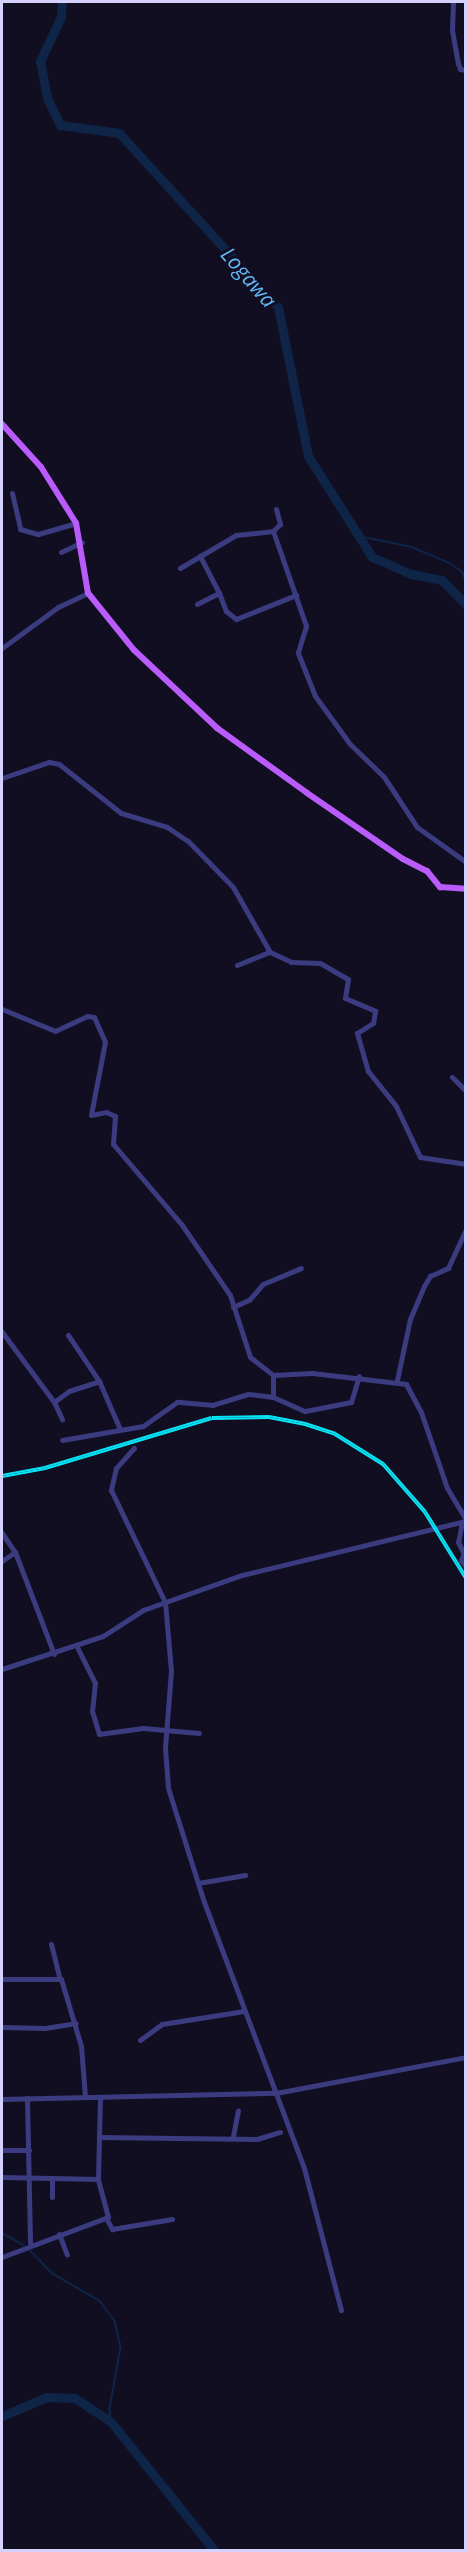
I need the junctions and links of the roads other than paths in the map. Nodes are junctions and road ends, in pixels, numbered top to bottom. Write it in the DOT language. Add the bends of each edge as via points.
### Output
graph roads {
  1 [pos="453,2"];
  2 [pos="465,70"];
  3 [pos="2,424"];
  4 [pos="12,493"];
  5 [pos="276,509"];
  6 [pos="76,523"];
  7 [pos="273,531"];
  8 [pos="82,542"];
  9 [pos="61,552"];
  10 [pos="200,556"];
  11 [pos="180,568"];
  12 [pos="88,593"];
  13 [pos="219,593"];
  14 [pos="296,595"];
  15 [pos="197,604"];
  16 [pos="2,648"];
  17 [pos="2,778"];
  18 [pos="465,862"];
  19 [pos="465,889"];
  20 [pos="270,952"];
  21 [pos="237,965"];
  22 [pos="2,1009"];
  23 [pos="452,1077"];
  24 [pos="465,1091"];
  25 [pos="465,1164"];
  26 [pos="465,1229"];
  27 [pos="301,1268"];
  28 [pos="233,1306"];
  29 [pos="2,1332"];
  30 [pos="68,1335"];
  31 [pos="273,1375"];
  32 [pos="358,1376"];
  33 [pos="397,1380"];
  34 [pos="99,1382"];
  35 [pos="273,1396"];
  36 [pos="54,1402"];
  37 [pos="62,1419"];
  38 [pos="120,1429"];
  39 [pos="62,1440"];
  40 [pos="134,1448"];
  41 [pos="464,1521"];
  42 [pos="2,1533"];
  43 [pos="15,1552"];
  44 [pos="465,1553"];
  45 [pos="2,1561"];
  46 [pos="465,1567"];
  47 [pos="165,1602"];
  48 [pos="76,1646"];
  49 [pos="54,1654"];
  50 [pos="2,1669"];
  51 [pos="167,1730"];
  52 [pos="199,1733"];
  53 [pos="245,1875"];
  54 [pos="198,1883"];
  55 [pos="51,1944"];
  56 [pos="59,1977"];
  57 [pos="2,1979"];
  58 [pos="244,2011"];
  59 [pos="76,2023"];
  60 [pos="2,2027"];
  61 [pos="140,2040"];
  62 [pos="465,2057"];
  63 [pos="2,2092"];
  64 [pos="276,2093"];
  65 [pos="85,2097"];
  66 [pos="99,2097"];
  67 [pos="27,2098"];
  68 [pos="2,2099"];
  69 [pos="238,2110"];
  70 [pos="280,2132"];
  71 [pos="233,2136"];
  72 [pos="99,2137"];
  73 [pos="2,2150"];
  74 [pos="29,2150"];
  75 [pos="2,2177"];
  76 [pos="29,2178"];
  77 [pos="52,2179"];
  78 [pos="98,2179"];
  79 [pos="52,2197"];
  80 [pos="106,2218"];
  81 [pos="172,2219"];
  82 [pos="59,2234"];
  83 [pos="26,2245"];
  84 [pos="67,2255"];
  85 [pos="2,2257"];
  86 [pos="341,2310"];
  1 -- 2 [label="street" via="454,41 460,69"];
  3 -- 6 [label="main road" via="41,467"];
  4 -- 6 [label="street" via="20,529 38,534"];
  5 -- 7 [label="street" via="280,524"];
  6 -- 8 [label="main road"];
  7 -- 10 [label="street" via="236,535"];
  7 -- 14 [label="street"];
  8 -- 9 [label="street"];
  8 -- 12 [label="main road"];
  10 -- 11 [label="street"];
  10 -- 13 [label="street"];
  12 -- 16 [label="street" via="58,607"];
  12 -- 19 [label="main road" via="134,650 217,728 403,859 427,871 441,887"];
  13 -- 14 [label="street" via="226,611 236,619"];
  13 -- 15 [label="street"];
  14 -- 18 [label="street" via="306,631 298,653 315,696 350,744 384,777 417,827"];
  17 -- 20 [label="street" via="49,762 59,764 122,813 180,835 233,887"];
  20 -- 21 [label="street"];
  20 -- 25 [label="street" via="291,962 320,963 348,979 345,998 375,1011 373,1023 357,1034 368,1071 396,1106 420,1157"];
  22 -- 28 [label="street" via="55,1031 87,1016 94,1017 105,1038 105,1060 89,1111 95,1116 106,1112 115,1116 113,1144 182,1225 230,1295"];
  23 -- 24 [label="street"];
  26 -- 33 [label="street" via="448,1268 430,1276 424,1286 410,1319"];
  27 -- 28 [label="street" via="263,1284 249,1300"];
  28 -- 31 [label="street" via="248,1352"];
  29 -- 36 [label="street"];
  30 -- 34 [label="street"];
  31 -- 32 [label="street"];
  31 -- 35 [label="street"];
  32 -- 33 [label="street"];
  32 -- 35 [label="street" via="351,1402 305,1411"];
  33 -- 41 [label="street" via="414,1393 447,1488"];
  34 -- 36 [label="street" via="69,1391"];
  34 -- 38 [label="street"];
  35 -- 38 [label="street" via="248,1394 213,1405 177,1402 149,1424"];
  36 -- 37 [label="street"];
  38 -- 39 [label="street"];
  40 -- 47 [label="street" via="116,1468 111,1490"];
  41 -- 44 [label="street" via="459,1542"];
  41 -- 47 [label="street" via="419,1535 311,1556"];
  42 -- 43 [label="street"];
  43 -- 45 [label="street"];
  43 -- 49 [label="street"];
  44 -- 46 [label="street" via="461,1560"];
  47 -- 48 [label="street"];
  47 -- 51 [label="street" via="171,1671"];
  48 -- 49 [label="street"];
  48 -- 51 [label="street" via="95,1683 92,1711 97,1732"];
  49 -- 50 [label="street"];
  51 -- 52 [label="street"];
  51 -- 54 [label="street" via="168,1788"];
  53 -- 54 [label="street"];
  54 -- 58 [label="street"];
  55 -- 56 [label="street"];
  56 -- 57 [label="street"];
  56 -- 59 [label="street"];
  58 -- 61 [label="street" via="162,2024"];
  58 -- 64 [label="street"];
  59 -- 60 [label="street" via="45,2028"];
  59 -- 65 [label="street"];
  62 -- 64 [label="street"];
  63 -- 68 [label="street"];
  64 -- 66 [label="street"];
  64 -- 86 [label="street" via="304,2168"];
  65 -- 66 [label="street"];
  65 -- 67 [label="street"];
  66 -- 72 [label="street"];
  67 -- 68 [label="street"];
  67 -- 74 [label="street"];
  69 -- 71 [label="street"];
  70 -- 71 [label="street" via="257,2139"];
  71 -- 72 [label="street"];
  72 -- 78 [label="street"];
  73 -- 74 [label="street"];
  74 -- 76 [label="street"];
  75 -- 76 [label="street"];
  76 -- 77 [label="street"];
  76 -- 83 [label="street"];
  77 -- 78 [label="street"];
  77 -- 79 [label="street"];
  78 -- 80 [label="street" via="109,2213"];
  80 -- 81 [label="street" via="112,2229"];
  80 -- 82 [label="street"];
  82 -- 83 [label="street"];
  82 -- 84 [label="street"];
  83 -- 85 [label="street"];
}
